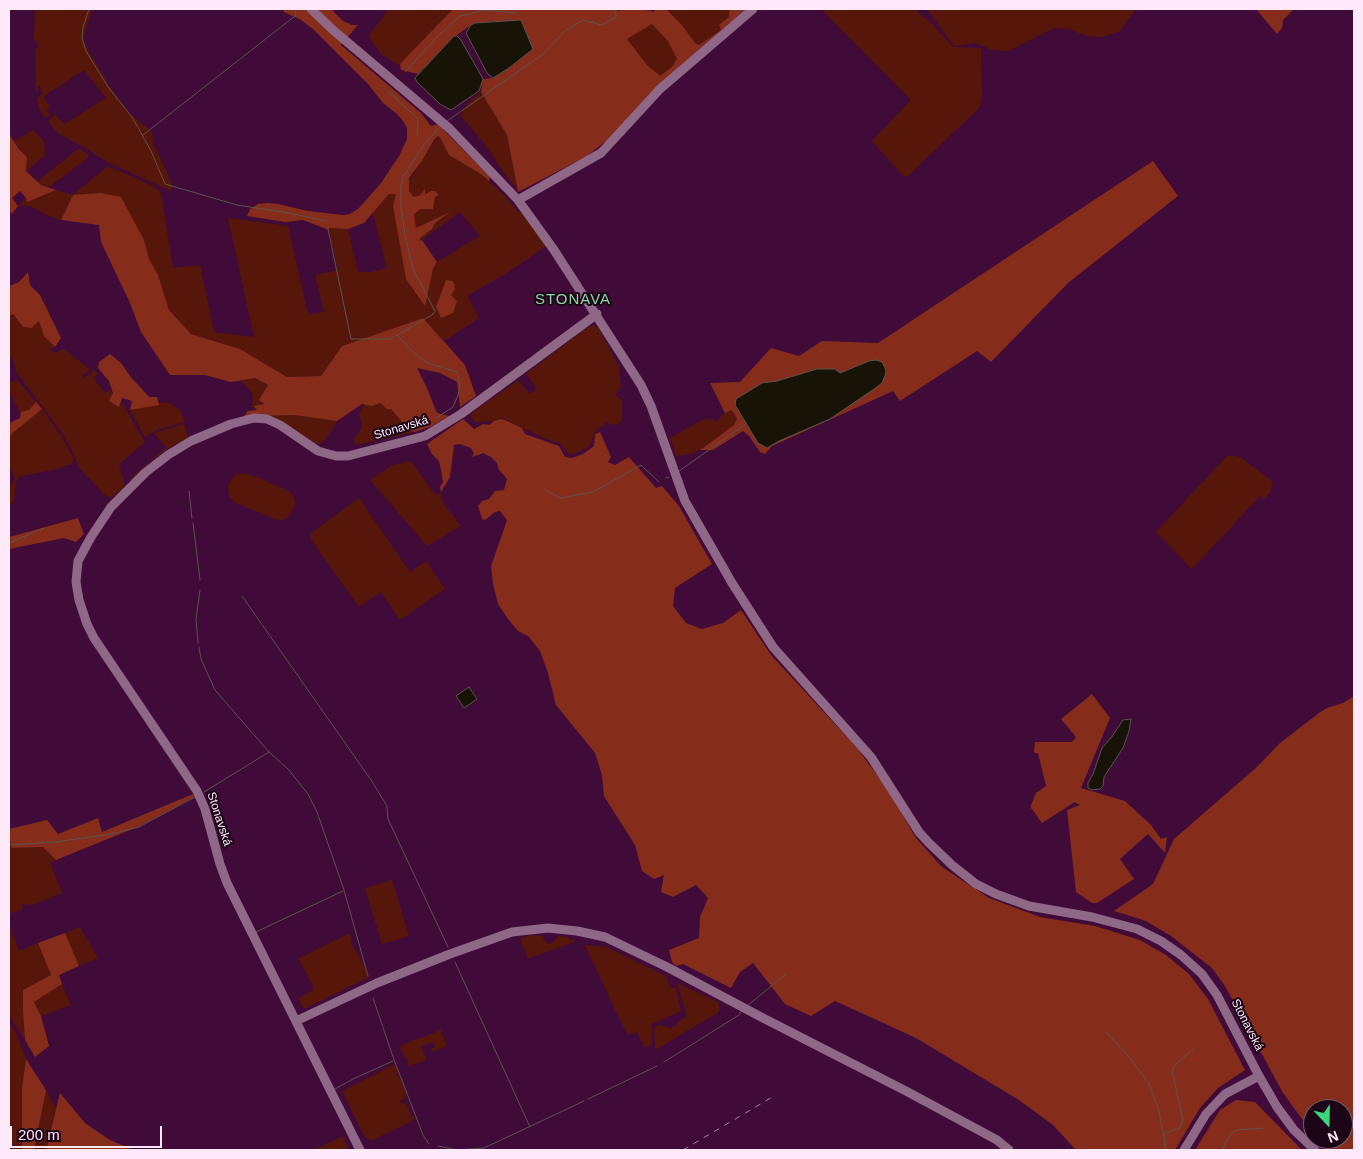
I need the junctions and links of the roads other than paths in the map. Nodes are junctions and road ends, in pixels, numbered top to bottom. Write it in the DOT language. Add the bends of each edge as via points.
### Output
graph roads {
  1 [pos="311,9"];
  2 [pos="753,9"];
  3 [pos="518,200"];
  4 [pos="596,314"];
  5 [pos="296,1021"];
  6 [pos="1259,1076"];
  7 [pos="360,1150"];
  8 [pos="1009,1150"];
  9 [pos="1184,1150"];
  10 [pos="1315,1150"];
  1 -- 3 [label="street, Stonavská" via="450,129"];
  2 -- 3 [label="street" via="660,89 601,153"];
  3 -- 4 [label="street, Stonavská"];
  4 -- 5 [label="street, Stonavská" via="425,436 344,456 323,454 280,425 254,418 230,424 191,441 146,472 111,507 90,537 77,567 76,582 83,616 94,638 197,791 227,883"];
  4 -- 6 [label="street, Stonavská" via="642,385 685,501 732,583 773,647 871,757 919,832 976,884 1003,897 1029,906 1137,929 1176,951 1207,981 1226,1010"];
  5 -- 7 [label="street, Stonavská"];
  5 -- 8 [label="street" via="377,983 512,932 548,928 577,930 605,937 745,1008 906,1091 997,1140"];
  6 -- 9 [label="street" via="1225,1094 1206,1114"];
  6 -- 10 [label="street, Stonavská" via="1288,1123"];
}
